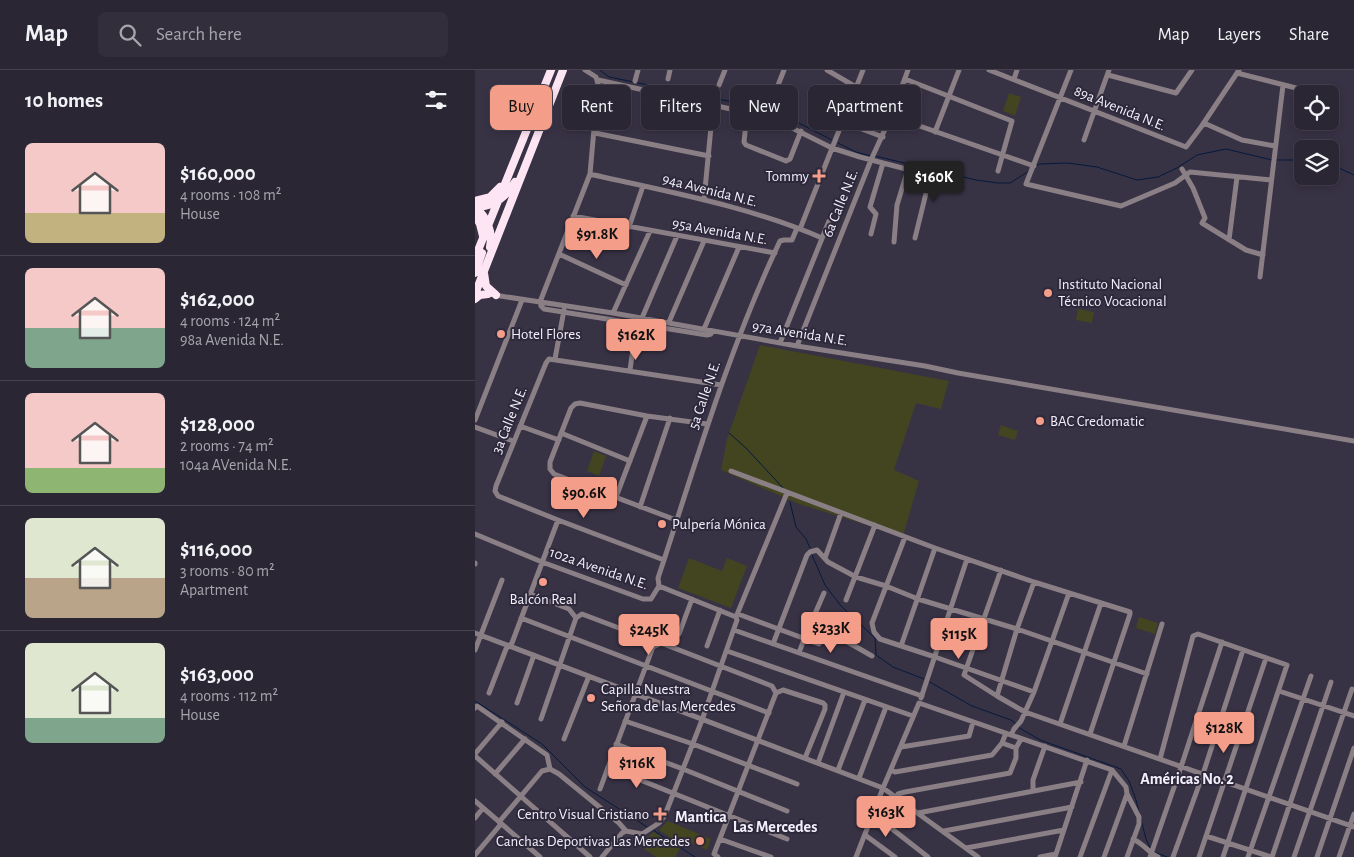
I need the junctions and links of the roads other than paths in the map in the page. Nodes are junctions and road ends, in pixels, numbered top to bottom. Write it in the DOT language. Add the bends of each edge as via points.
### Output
graph roads {
  1 [pos="551,70"];
  2 [pos="563,70"];
  3 [pos="585,70"];
  4 [pos="638,70"];
  5 [pos="670,70"];
  6 [pos="725,70"];
  7 [pos="784,70"];
  8 [pos="827,70"];
  9 [pos="863,70"];
  10 [pos="908,70"];
  11 [pos="959,70"];
  12 [pos="989,70"];
  13 [pos="1017,70"];
  14 [pos="1071,70"];
  15 [pos="1192,70"];
  16 [pos="1238,72"];
  17 [pos="1109,73"];
  18 [pos="668,79"];
  19 [pos="905,79"];
  20 [pos="1014,79"];
  21 [pos="598,80"];
  22 [pos="635,80"];
  23 [pos="719,85"];
  24 [pos="778,85"];
  25 [pos="853,85"];
  26 [pos="857,85"];
  27 [pos="903,85"];
  28 [pos="1283,85"];
  29 [pos="1294,88"];
  30 [pos="641,90"];
  31 [pos="948,97"];
  32 [pos="1060,97"];
  33 [pos="1095,112"];
  34 [pos="1204,123"];
  35 [pos="921,127"];
  36 [pos="711,130"];
  37 [pos="746,130"];
  38 [pos="796,130"];
  39 [pos="840,130"];
  40 [pos="864,130"];
  41 [pos="886,130"];
  42 [pos="801,132"];
  43 [pos="935,132"];
  44 [pos="595,133"];
  45 [pos="883,137"];
  46 [pos="1085,140"];
  47 [pos="833,145"];
  48 [pos="1275,146"];
  49 [pos="709,156"];
  50 [pos="1004,156"];
  51 [pos="871,160"];
  52 [pos="883,163"];
  53 [pos="526,164"];
  54 [pos="1033,166"];
  55 [pos="908,169"];
  56 [pos="1182,169"];
  57 [pos="998,171"];
  58 [pos="590,174"];
  59 [pos="1185,175"];
  60 [pos="1237,177"];
  61 [pos="1271,180"];
  62 [pos="505,182"];
  63 [pos="643,186"];
  64 [pos="705,200"];
  65 [pos="497,202"];
  66 [pos="475,208"];
  67 [pos="573,216"];
  68 [pos="829,221"];
  69 [pos="488,224"];
  70 [pos="629,227"];
  71 [pos="799,228"];
  72 [pos="650,231"];
  73 [pos="871,234"];
  74 [pos="677,236"];
  75 [pos="483,238"];
  76 [pos="822,238"];
  77 [pos="915,238"];
  78 [pos="1229,240"];
  79 [pos="704,241"];
  80 [pos="894,242"];
  81 [pos="739,247"];
  82 [pos="775,253"];
  83 [pos="559,254"];
  84 [pos="1263,255"];
  85 [pos="475,258"];
  86 [pos="485,269"];
  87 [pos="475,273"];
  88 [pos="1260,277"];
  89 [pos="626,285"];
  90 [pos="475,291"];
  91 [pos="492,295"];
  92 [pos="475,299"];
  93 [pos="522,300"];
  94 [pos="540,302"];
  95 [pos="564,309"];
  96 [pos="613,313"];
  97 [pos="640,318"];
  98 [pos="669,322"];
  99 [pos="637,324"];
  100 [pos="704,329"];
  101 [pos="712,331"];
  102 [pos="739,336"];
  103 [pos="780,343"];
  104 [pos="797,346"];
  105 [pos="552,359"];
  106 [pos="630,370"];
  107 [pos="721,385"];
  108 [pos="647,416"];
  109 [pos="670,418"];
  110 [pos="475,420"];
  111 [pos="707,424"];
  112 [pos="520,426"];
  113 [pos="475,428"];
  114 [pos="561,433"];
  115 [pos="559,440"];
  116 [pos="1354,441"];
  117 [pos="513,442"];
  118 [pos="630,461"];
  119 [pos="731,471"];
  120 [pos="787,493"];
  121 [pos="616,497"];
  122 [pos="639,507"];
  123 [pos="841,513"];
  124 [pos="558,520"];
  125 [pos="677,520"];
  126 [pos="875,525"];
  127 [pos="475,534"];
  128 [pos="905,537"];
  129 [pos="935,548"];
  130 [pos="825,558"];
  131 [pos="967,559"];
  132 [pos="663,560"];
  133 [pos="542,562"];
  134 [pos="1001,570"];
  135 [pos="856,577"];
  136 [pos="502,580"];
  137 [pos="1034,582"];
  138 [pos="659,586"];
  139 [pos="886,586"];
  140 [pos="824,593"];
  141 [pos="1069,593"];
  142 [pos="530,594"];
  143 [pos="691,599"];
  144 [pos="918,599"];
  145 [pos="846,600"];
  146 [pos="1101,603"];
  147 [pos="951,609"];
  148 [pos="720,610"];
  149 [pos="737,616"];
  150 [pos="521,618"];
  151 [pos="576,618"];
  152 [pos="984,620"];
  153 [pos="811,621"];
  154 [pos="1162,624"];
  155 [pos="778,629"];
  156 [pos="734,630"];
  157 [pos="1017,630"];
  158 [pos="478,634"];
  159 [pos="679,634"];
  160 [pos="570,635"];
  161 [pos="804,639"];
  162 [pos="1051,642"];
  163 [pos="1222,642"];
  164 [pos="773,644"];
  165 [pos="819,644"];
  166 [pos="510,646"];
  167 [pos="707,646"];
  168 [pos="901,646"];
  169 [pos="653,647"];
  170 [pos="475,650"];
  171 [pos="727,650"];
  172 [pos="1243,650"];
  173 [pos="799,653"];
  174 [pos="1084,653"];
  175 [pos="535,655"];
  176 [pos="872,656"];
  177 [pos="935,657"];
  178 [pos="1266,658"];
  179 [pos="1114,663"];
  180 [pos="559,665"];
  181 [pos="645,665"];
  182 [pos="722,666"];
  183 [pos="966,669"];
  184 [pos="1147,674"];
  185 [pos="589,676"];
  186 [pos="1311,676"];
  187 [pos="1001,681"];
  188 [pos="1331,682"];
  189 [pos="1352,689"];
  190 [pos="712,691"];
  191 [pos="844,692"];
  192 [pos="1035,692"];
  193 [pos="1279,692"];
  194 [pos="489,693"];
  195 [pos="635,694"];
  196 [pos="776,694"];
  197 [pos="922,696"];
  198 [pos="997,696"];
  199 [pos="1303,699"];
  200 [pos="865,700"];
  201 [pos="517,703"];
  202 [pos="919,703"];
  203 [pos="1323,706"];
  204 [pos="886,707"];
  205 [pos="475,708"];
  206 [pos="1025,712"];
  207 [pos="1343,712"];
  208 [pos="769,713"];
  209 [pos="913,716"];
  210 [pos="1354,716"];
  211 [pos="541,719"];
  212 [pos="625,720"];
  213 [pos="702,720"];
  214 [pos="502,722"];
  215 [pos="973,722"];
  216 [pos="1060,724"];
  217 [pos="1008,734"];
  218 [pos="1090,734"];
  219 [pos="525,739"];
  220 [pos="564,739"];
  221 [pos="1021,739"];
  222 [pos="759,740"];
  223 [pos="616,744"];
  224 [pos="693,744"];
  225 [pos="1003,744"];
  226 [pos="1045,746"];
  227 [pos="1124,746"];
  228 [pos="901,747"];
  229 [pos="1016,748"];
  230 [pos="1354,748"];
  231 [pos="475,755"];
  232 [pos="805,758"];
  233 [pos="1160,759"];
  234 [pos="1087,760"];
  235 [pos="819,763"];
  236 [pos="749,765"];
  237 [pos="608,767"];
  238 [pos="1181,767"];
  239 [pos="550,769"];
  240 [pos="683,769"];
  241 [pos="838,770"];
  242 [pos="891,770"];
  243 [pos="1111,770"];
  244 [pos="495,774"];
  245 [pos="1203,774"];
  246 [pos="859,778"];
  247 [pos="1081,782"];
  248 [pos="1225,782"];
  249 [pos="797,784"];
  250 [pos="883,788"];
  251 [pos="601,789"];
  252 [pos="1246,789"];
  253 [pos="739,791"];
  254 [pos="1033,791"];
  255 [pos="673,792"];
  256 [pos="1127,794"];
  257 [pos="521,795"];
  258 [pos="1269,797"];
  259 [pos="895,798"];
  260 [pos="475,801"];
  261 [pos="1289,804"];
  262 [pos="1072,807"];
  263 [pos="483,808"];
  264 [pos="787,811"];
  265 [pos="1309,811"];
  266 [pos="918,813"];
  267 [pos="873,814"];
  268 [pos="1354,814"];
  269 [pos="729,816"];
  270 [pos="475,818"];
  271 [pos="1330,818"];
  272 [pos="500,823"];
  273 [pos="1352,826"];
  274 [pos="1064,830"];
  275 [pos="626,831"];
  276 [pos="944,831"];
  277 [pos="865,835"];
  278 [pos="1206,836"];
  279 [pos="720,839"];
  280 [pos="787,839"];
  281 [pos="1133,839"];
  282 [pos="1228,843"];
  283 [pos="966,848"];
  284 [pos="1251,850"];
  285 [pos="1151,852"];
  286 [pos="475,855"];
  287 [pos="970,855"];
  288 [pos="1055,855"];
  289 [pos="714,856"];
  290 [pos="858,856"];
  291 [pos="1173,856"];
  292 [pos="540,857"];
  293 [pos="590,857"];
  294 [pos="602,857"];
  295 [pos="771,857"];
  296 [pos="895,857"];
  297 [pos="928,857"];
  298 [pos="978,857"];
  299 [pos="1040,857"];
  300 [pos="1080,857"];
  301 [pos="1104,857"];
  302 [pos="1127,857"];
  303 [pos="1158,857"];
  304 [pos="1199,857"];
  305 [pos="1223,857"];
  306 [pos="1248,857"];
  307 [pos="1271,857"];
  308 [pos="1294,857"];
  309 [pos="1317,857"];
  310 [pos="1339,857"];
  1 -- 62 [label="highway"];
  2 -- 53 [label="highway"];
  3 -- 21 [label="street"];
  4 -- 22 [label="street"];
  5 -- 18 [label="street"];
  6 -- 23 [label="street"];
  7 -- 24 [label="street"];
  8 -- 25 [label="street"];
  9 -- 26 [label="street"];
  10 -- 19 [label="street, 6a Calle N.E."];
  11 -- 31 [label="street"];
  12 -- 20 [label="street, 89a Avenida N.E."];
  13 -- 20 [label="street"];
  14 -- 32 [label="street"];
  15 -- 17 [label="street" via="1176,93"];
  16 -- 28 [label="street"];
  16 -- 34 [label="street"];
  17 -- 33 [label="street"];
  19 -- 27 [label="street, 6a Calle N.E."];
  19 -- 31 [label="street"];
  20 -- 32 [label="street, 89a Avenida N.E."];
  21 -- 30 [label="street"];
  21 -- 44 [label="street"];
  28 -- 29 [label="street"];
  28 -- 48 [label="street"];
  31 -- 43 [label="street"];
  31 -- 50 [label="street" via="1012,121"];
  32 -- 33 [label="street, 89a Avenida N.E."];
  32 -- 54 [label="street"];
  33 -- 34 [label="street, 89a Avenida N.E." via="1186,147"];
  33 -- 46 [label="street"];
  34 -- 48 [label="street" via="1242,140"];
  35 -- 43 [label="street"];
  36 -- 49 [label="street"];
  37 -- 42 [label="street" via="746,146 788,161"];
  38 -- 42 [label="street"];
  39 -- 47 [label="street"];
  40 -- 45 [label="street"];
  41 -- 45 [label="street, 6a Calle N.E."];
  42 -- 47 [label="street"];
  43 -- 50 [label="street"];
  44 -- 49 [label="street"];
  44 -- 58 [label="street"];
  45 -- 51 [label="street, 6a Calle N.E."];
  47 -- 51 [label="street"];
  47 -- 71 [label="street"];
  48 -- 61 [label="street"];
  49 -- 64 [label="street"];
  50 -- 54 [label="street"];
  50 -- 57 [label="street"];
  51 -- 52 [label="street"];
  51 -- 104 [label="street, 6a Calle N.E."];
  52 -- 55 [label="street"];
  52 -- 73 [label="street" via="870,207 876,214"];
  53 -- 65 [label="highway" via="509,191"];
  53 -- 86 [label="highway"];
  54 -- 59 [label="street" via="1026,184 1121,206 1175,183"];
  55 -- 77 [label="street" via="930,176"];
  55 -- 80 [label="street" via="896,210"];
  56 -- 59 [label="street"];
  58 -- 63 [label="street, 94a Avenida N.E."];
  58 -- 67 [label="street"];
  59 -- 60 [label="street" via="1190,172"];
  59 -- 78 [label="street" via="1203,210 1205,218 1202,223"];
  60 -- 61 [label="street"];
  60 -- 78 [label="street"];
  61 -- 84 [label="street"];
  62 -- 65 [label="highway"];
  62 -- 66 [label="highway"];
  63 -- 64 [label="street, 94a Avenida N.E."];
  63 -- 70 [label="street"];
  64 -- 71 [label="street, 94a Avenida N.E."];
  65 -- 66 [label="highway"];
  65 -- 69 [label="highway"];
  66 -- 69 [label="highway"];
  66 -- 75 [label="highway"];
  67 -- 70 [label="street, 95a Avenida N.E."];
  67 -- 83 [label="street"];
  68 -- 76 [label="street"];
  69 -- 75 [label="highway"];
  69 -- 86 [label="highway" via="491,240"];
  70 -- 72 [label="street, 95a Avenida N.E."];
  71 -- 76 [label="street, 94a Avenida N.E."];
  71 -- 82 [label="street, 5a Calle N.E." via="792,240 781,240"];
  72 -- 74 [label="street, 95a Avenida N.E."];
  72 -- 89 [label="street"];
  74 -- 79 [label="street, 95a Avenida N.E."];
  74 -- 97 [label="street"];
  75 -- 85 [label="highway"];
  75 -- 87 [label="highway" via="483,252"];
  76 -- 103 [label="street"];
  78 -- 84 [label="street"];
  79 -- 81 [label="street, 95a Avenida N.E."];
  79 -- 98 [label="street"];
  81 -- 82 [label="street, 95a Avenida N.E."];
  81 -- 100 [label="street"];
  82 -- 102 [label="street, 5a Calle N.E."];
  83 -- 89 [label="street"];
  83 -- 94 [label="street"];
  84 -- 88 [label="street"];
  86 -- 90 [label="highway"];
  86 -- 91 [label="highway" via="486,286"];
  89 -- 96 [label="street"];
  90 -- 91 [label="street, 97a Avenida N.E."];
  91 -- 92 [label="highway"];
  91 -- 93 [label="street, 97a Avenida N.E."];
  93 -- 94 [label="street, 97a Avenida N.E."];
  93 -- 110 [label="street"];
  94 -- 95 [label="street, 97a Avenida N.E."];
  95 -- 96 [label="street, 97a Avenida N.E."];
  95 -- 99 [label="street"];
  95 -- 105 [label="street, 3a Calle N.E."];
  96 -- 97 [label="street, 97a Avenida N.E."];
  97 -- 98 [label="street, 97a Avenida N.E."];
  97 -- 99 [label="street"];
  98 -- 100 [label="street, 97a Avenida N.E."];
  99 -- 101 [label="street" via="707,335"];
  99 -- 106 [label="street"];
  100 -- 101 [label="street, 97a Avenida N.E."];
  101 -- 102 [label="street, 97a Avenida N.E."];
  102 -- 103 [label="street, 97a Avenida N.E."];
  102 -- 107 [label="street, 5a Calle N.E."];
  103 -- 104 [label="street, 97a Avenida N.E."];
  104 -- 116 [label="street, 97a Avenida N.E."];
  105 -- 106 [label="street"];
  105 -- 112 [label="street, 3a Calle N.E." via="546,363"];
  106 -- 107 [label="street"];
  107 -- 111 [label="street, 5a Calle N.E."];
  108 -- 109 [label="street"];
  108 -- 114 [label="street" via="580,403 571,408"];
  108 -- 118 [label="street"];
  109 -- 111 [label="street"];
  109 -- 122 [label="street"];
  111 -- 125 [label="street, 5a Calle N.E."];
  112 -- 115 [label="street"];
  112 -- 117 [label="street, 3a Calle N.E."];
  113 -- 117 [label="street"];
  114 -- 115 [label="street"];
  114 -- 118 [label="street"];
  115 -- 121 [label="street" via="551,462 550,469 554,474"];
  117 -- 124 [label="street, 3a Calle N.E." via="495,492"];
  118 -- 121 [label="street"];
  119 -- 120 [label="street"];
  120 -- 123 [label="street"];
  120 -- 149 [label="street"];
  121 -- 122 [label="street"];
  122 -- 125 [label="street"];
  123 -- 126 [label="street"];
  123 -- 130 [label="street"];
  124 -- 132 [label="street"];
  124 -- 133 [label="street"];
  125 -- 132 [label="street, 5a Calle N.E."];
  126 -- 128 [label="street"];
  126 -- 135 [label="street"];
  127 -- 133 [label="street, 102a Avenida N.E."];
  128 -- 129 [label="street"];
  128 -- 139 [label="street"];
  129 -- 131 [label="street"];
  129 -- 144 [label="street"];
  130 -- 135 [label="street"];
  130 -- 155 [label="street" via="817,550 807,555"];
  131 -- 134 [label="street"];
  131 -- 147 [label="street"];
  132 -- 138 [label="street, 5a Calle N.E."];
  133 -- 138 [label="street, 102a Avenida N.E." via="646,600 653,597"];
  133 -- 142 [label="street"];
  134 -- 137 [label="street"];
  134 -- 152 [label="street"];
  135 -- 139 [label="street"];
  135 -- 145 [label="street"];
  136 -- 158 [label="street"];
  137 -- 141 [label="street"];
  137 -- 157 [label="street"];
  138 -- 143 [label="street, 102a Avenida N.E."];
  139 -- 144 [label="street"];
  139 -- 168 [label="street" via="872,623 874,632 880,640"];
  140 -- 153 [label="street"];
  141 -- 146 [label="street"];
  141 -- 162 [label="street"];
  142 -- 150 [label="street"];
  142 -- 151 [label="street" via="569,609"];
  143 -- 148 [label="street, 102a Avenida N.E."];
  143 -- 159 [label="street"];
  144 -- 147 [label="street"];
  144 -- 168 [label="street"];
  146 -- 174 [label="street"];
  146 -- 179 [label="street" via="1131,614"];
  147 -- 152 [label="street"];
  147 -- 177 [label="street"];
  148 -- 149 [label="street, 102a Avenida N.E."];
  148 -- 167 [label="street"];
  149 -- 155 [label="street, 102a Avenida N.E."];
  149 -- 156 [label="street"];
  150 -- 160 [label="street"];
  150 -- 166 [label="street"];
  151 -- 160 [label="street"];
  151 -- 169 [label="street" via="582,614 648,639"];
  152 -- 157 [label="street"];
  152 -- 183 [label="street"];
  153 -- 161 [label="street"];
  153 -- 176 [label="street"];
  154 -- 184 [label="street"];
  155 -- 161 [label="street, 102a Avenida N.E."];
  155 -- 164 [label="street"];
  156 -- 164 [label="street"];
  156 -- 171 [label="street"];
  157 -- 162 [label="street"];
  157 -- 187 [label="street"];
  158 -- 166 [label="street"];
  158 -- 170 [label="street"];
  160 -- 180 [label="street"];
  160 -- 181 [label="street"];
  161 -- 165 [label="street, 102a Avenida N.E."];
  161 -- 173 [label="street"];
  162 -- 174 [label="street"];
  162 -- 192 [label="street"];
  163 -- 172 [label="street"];
  163 -- 233 [label="street" via="1198,634 1193,636"];
  163 -- 238 [label="street"];
  164 -- 173 [label="street"];
  166 -- 175 [label="street"];
  166 -- 194 [label="street" via="506,648"];
  168 -- 177 [label="street"];
  169 -- 181 [label="street"];
  169 -- 182 [label="street" via="661,643"];
  171 -- 182 [label="street"];
  171 -- 191 [label="street"];
  172 -- 178 [label="street"];
  172 -- 245 [label="street"];
  173 -- 197 [label="street"];
  174 -- 179 [label="street"];
  174 -- 216 [label="street"];
  175 -- 180 [label="street"];
  175 -- 201 [label="street"];
  177 -- 183 [label="street"];
  177 -- 197 [label="street"];
  178 -- 193 [label="street" via="1287,665"];
  178 -- 248 [label="street"];
  179 -- 184 [label="street"];
  179 -- 218 [label="street"];
  180 -- 185 [label="street"];
  180 -- 211 [label="street"];
  181 -- 190 [label="street"];
  181 -- 195 [label="street"];
  182 -- 190 [label="street"];
  182 -- 196 [label="street" via="772,686"];
  183 -- 187 [label="street"];
  183 -- 198 [label="street" via="964,675"];
  184 -- 227 [label="street"];
  185 -- 195 [label="street"];
  185 -- 220 [label="street"];
  186 -- 199 [label="street"];
  187 -- 192 [label="street"];
  187 -- 198 [label="street"];
  188 -- 203 [label="street"];
  189 -- 207 [label="street"];
  190 -- 208 [label="street"];
  190 -- 213 [label="street"];
  191 -- 200 [label="street"];
  191 -- 235 [label="street"];
  192 -- 206 [label="street"];
  193 -- 199 [label="street"];
  193 -- 252 [label="street"];
  195 -- 212 [label="street"];
  195 -- 213 [label="street"];
  196 -- 208 [label="street"];
  196 -- 232 [label="street" via="783,690 825,705"];
  197 -- 202 [label="street"];
  198 -- 206 [label="street"];
  199 -- 203 [label="street"];
  199 -- 258 [label="street"];
  200 -- 204 [label="street"];
  200 -- 241 [label="street"];
  202 -- 209 [label="street"];
  202 -- 215 [label="street"];
  203 -- 207 [label="street"];
  203 -- 261 [label="street"];
  204 -- 209 [label="street"];
  204 -- 246 [label="street"];
  205 -- 214 [label="street" via="477,706"];
  206 -- 216 [label="street"];
  206 -- 217 [label="street"];
  207 -- 210 [label="street"];
  207 -- 265 [label="street"];
  208 -- 222 [label="street"];
  209 -- 228 [label="street"];
  212 -- 223 [label="street"];
  212 -- 224 [label="street"];
  213 -- 222 [label="street"];
  213 -- 224 [label="street"];
  214 -- 219 [label="street"];
  214 -- 231 [label="street"];
  215 -- 217 [label="street"];
  215 -- 228 [label="street" via="969,736"];
  216 -- 218 [label="street"];
  217 -- 221 [label="street"];
  217 -- 225 [label="street"];
  218 -- 227 [label="street"];
  219 -- 239 [label="street" via="547,755"];
  219 -- 244 [label="street"];
  221 -- 226 [label="street"];
  221 -- 229 [label="street"];
  222 -- 232 [label="street"];
  222 -- 236 [label="street"];
  223 -- 237 [label="street"];
  223 -- 240 [label="street"];
  224 -- 236 [label="street"];
  224 -- 240 [label="street"];
  225 -- 229 [label="street"];
  225 -- 242 [label="street" via="992,755 895,772"];
  226 -- 234 [label="street"];
  226 -- 254 [label="street" via="1033,780"];
  227 -- 233 [label="street"];
  228 -- 242 [label="street"];
  229 -- 259 [label="street" via="1010,773 905,792"];
  230 -- 271 [label="street"];
  231 -- 244 [label="street"];
  232 -- 235 [label="street"];
  233 -- 238 [label="street"];
  234 -- 243 [label="street"];
  234 -- 247 [label="street"];
  235 -- 241 [label="street"];
  236 -- 249 [label="street"];
  236 -- 253 [label="street"];
  237 -- 251 [label="street"];
  237 -- 255 [label="street"];
  238 -- 245 [label="street"];
  238 -- 285 [label="street"];
  239 -- 257 [label="street" via="542,771"];
  239 -- 275 [label="street"];
  240 -- 253 [label="street"];
  240 -- 255 [label="street"];
  241 -- 246 [label="street"];
  242 -- 250 [label="street"];
  243 -- 256 [label="street" via="1126,787"];
  243 -- 300 [label="street"];
  244 -- 257 [label="street"];
  245 -- 248 [label="street"];
  245 -- 291 [label="street"];
  246 -- 250 [label="street"];
  247 -- 254 [label="street"];
  247 -- 262 [label="street"];
  248 -- 252 [label="street"];
  248 -- 278 [label="street"];
  250 -- 259 [label="street"];
  250 -- 267 [label="street"];
  252 -- 258 [label="street"];
  252 -- 282 [label="street"];
  253 -- 264 [label="street"];
  253 -- 269 [label="street"];
  254 -- 266 [label="street"];
  255 -- 269 [label="street"];
  255 -- 275 [label="street" via="665,815 653,828 642,834"];
  256 -- 281 [label="street" via="1139,817"];
  256 -- 301 [label="street"];
  257 -- 272 [label="street"];
  257 -- 293 [label="street"];
  258 -- 261 [label="street"];
  258 -- 284 [label="street"];
  259 -- 266 [label="street"];
  260 -- 263 [label="street"];
  261 -- 265 [label="street"];
  261 -- 307 [label="street"];
  262 -- 274 [label="street"];
  262 -- 276 [label="street"];
  263 -- 270 [label="street"];
  263 -- 272 [label="street"];
  265 -- 271 [label="street"];
  265 -- 308 [label="street"];
  266 -- 276 [label="street"];
  267 -- 277 [label="street"];
  267 -- 297 [label="street"];
  268 -- 273 [label="street"];
  269 -- 279 [label="street"];
  269 -- 280 [label="street"];
  271 -- 273 [label="street"];
  271 -- 309 [label="street"];
  272 -- 286 [label="street"];
  272 -- 292 [label="street"];
  273 -- 310 [label="street"];
  274 -- 283 [label="street"];
  274 -- 288 [label="street"];
  275 -- 294 [label="street"];
  276 -- 283 [label="street"];
  277 -- 290 [label="street"];
  277 -- 296 [label="street"];
  278 -- 282 [label="street"];
  278 -- 304 [label="street"];
  279 -- 289 [label="street"];
  279 -- 295 [label="street"];
  281 -- 285 [label="street"];
  281 -- 302 [label="street"];
  282 -- 284 [label="street"];
  282 -- 305 [label="street"];
  283 -- 287 [label="street"];
  284 -- 306 [label="street"];
  284 -- 307 [label="street"];
  285 -- 303 [label="street"];
  287 -- 298 [label="street"];
  288 -- 299 [label="street"];
}
